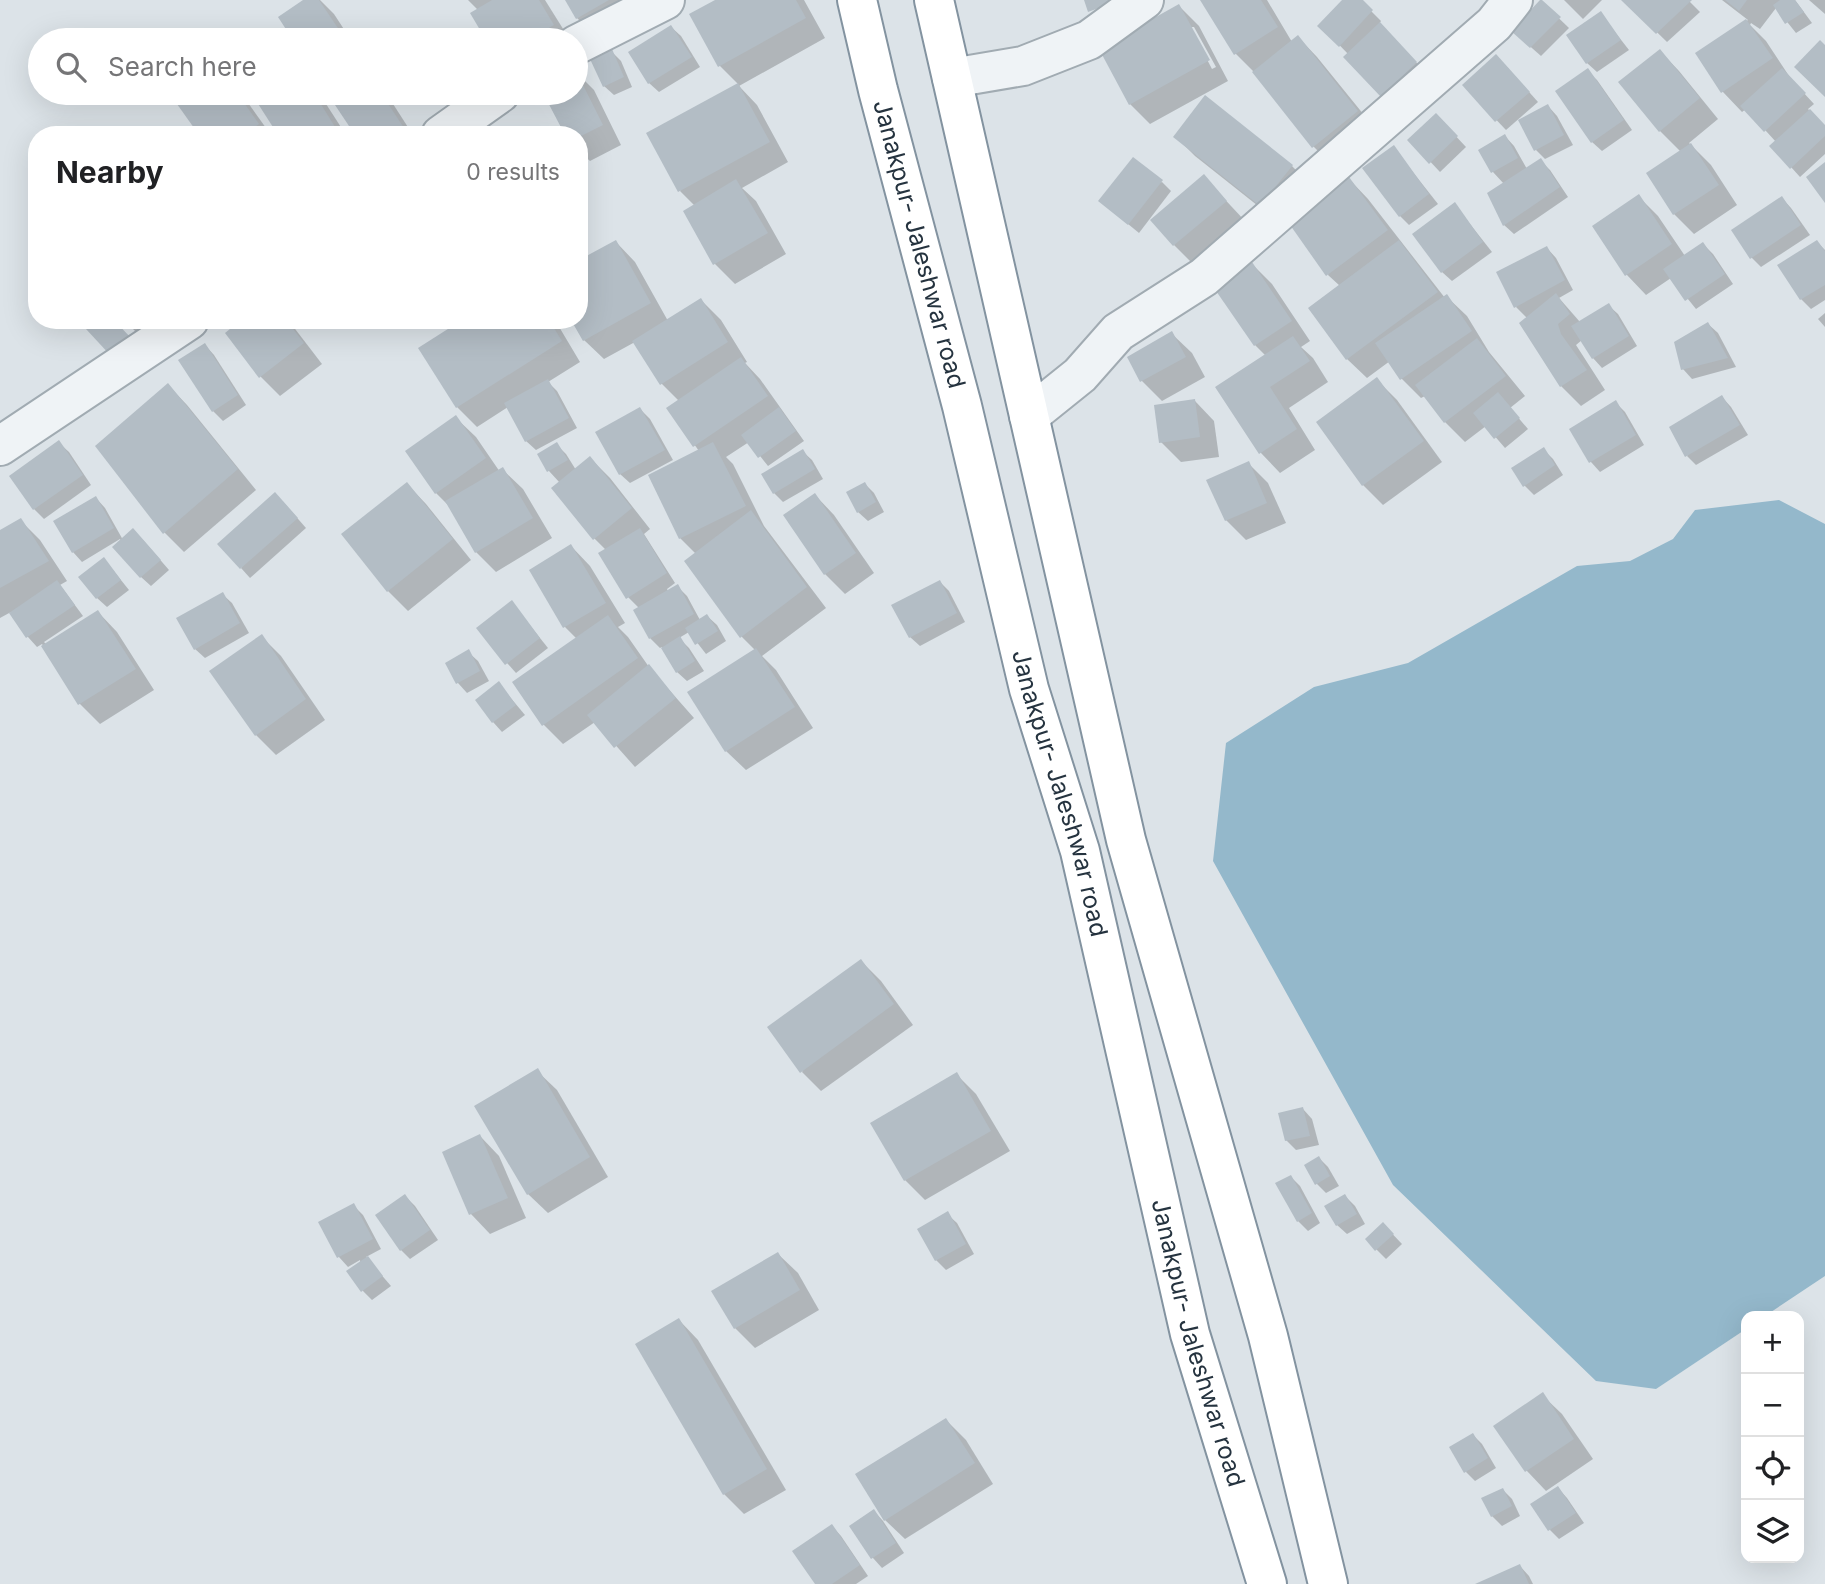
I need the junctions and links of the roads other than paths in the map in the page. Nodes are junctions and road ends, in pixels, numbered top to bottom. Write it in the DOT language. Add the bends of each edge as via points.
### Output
graph roads {
  1 [pos="665,0"];
  2 [pos="857,0"];
  3 [pos="934,0"];
  4 [pos="1144,0"];
  5 [pos="1513,0"];
  6 [pos="588,39"];
  7 [pos="952,78"];
  8 [pos="483,105"];
  9 [pos="454,126"];
  10 [pos="176,329"];
  11 [pos="1029,416"];
  12 [pos="0,446"];
  13 [pos="1267,1584"];
  14 [pos="1328,1584"];
  1 -- 6 [label="street"];
  2 -- 13 [label="highway, Janakpur- Jaleshwar road" via="962,407 1028,689 1080,851 1190,1334"];
  3 -- 7 [label="highway"];
  4 -- 7 [label="street" via="1089,40 1023,66"];
  5 -- 11 [label="street" via="1485,32 1214,268 1118,332 1080,375"];
  7 -- 11 [label="highway"];
  8 -- 9 [label="street"];
  10 -- 12 [label="street"];
  11 -- 14 [label="highway" via="1126,840 1268,1336"];
}
